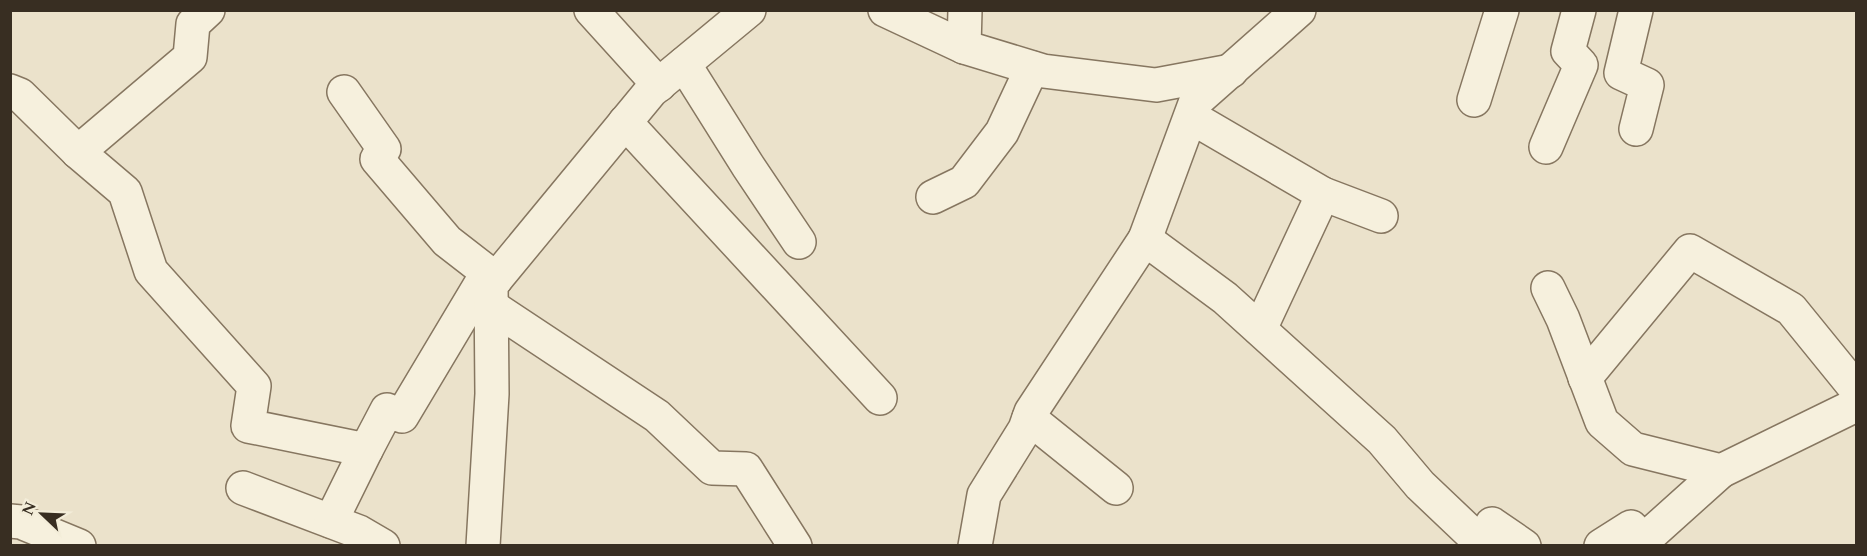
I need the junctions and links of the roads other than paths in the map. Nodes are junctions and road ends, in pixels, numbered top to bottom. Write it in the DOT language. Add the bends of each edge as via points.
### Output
graph roads {
  1 [pos="208,10"];
  2 [pos="591,10"];
  3 [pos="749,10"];
  4 [pos="885,10"];
  5 [pos="965,10"];
  6 [pos="1299,10"];
  7 [pos="1502,10"];
  8 [pos="1579,10"];
  9 [pos="1636,10"];
  10 [pos="964,47"];
  11 [pos="684,64"];
  12 [pos="1032,68"];
  13 [pos="1231,71"];
  14 [pos="659,86"];
  15 [pos="10,91"];
  16 [pos="344,92"];
  17 [pos="1474,100"];
  18 [pos="1191,117"];
  19 [pos="625,122"];
  20 [pos="1636,129"];
  21 [pos="1546,147"];
  22 [pos="78,152"];
  23 [pos="1323,194"];
  24 [pos="933,197"];
  25 [pos="1381,216"];
  26 [pos="1145,239"];
  27 [pos="799,242"];
  28 [pos="492,286"];
  29 [pos="1548,288"];
  30 [pos="1260,329"];
  31 [pos="1585,378"];
  32 [pos="1857,389"];
  33 [pos="880,398"];
  34 [pos="1857,405"];
  35 [pos="1029,418"];
  36 [pos="366,450"];
  37 [pos="1721,471"];
  38 [pos="243,488"];
  39 [pos="1116,488"];
  40 [pos="10,521"];
  41 [pos="331,521"];
  42 [pos="1479,544"];
  43 [pos="79,546"];
  44 [pos="382,546"];
  45 [pos="483,546"];
  46 [pos="795,546"];
  47 [pos="975,546"];
  48 [pos="1524,546"];
  49 [pos="1601,546"];
  1 -- 22 [label="street" via="193,24 190,57"];
  2 -- 14 [label="street"];
  3 -- 11 [label="street"];
  4 -- 10 [label="street"];
  5 -- 10 [label="street"];
  6 -- 13 [label="street"];
  7 -- 17 [label="street"];
  8 -- 21 [label="street" via="1568,51 1581,64"];
  9 -- 20 [label="street" via="1621,72 1647,85"];
  10 -- 12 [label="street"];
  11 -- 14 [label="street"];
  11 -- 27 [label="street"];
  12 -- 13 [label="street" via="1156,85"];
  12 -- 24 [label="street" via="1002,132 964,182"];
  13 -- 18 [label="street" via="1196,101"];
  14 -- 19 [label="street"];
  15 -- 22 [label="street" via="20,95"];
  16 -- 28 [label="street" via="384,149 377,159 447,241"];
  18 -- 23 [label="street"];
  18 -- 26 [label="street"];
  19 -- 28 [label="street"];
  19 -- 33 [label="street"];
  22 -- 36 [label="street" via="125,192 151,272 254,386 249,426"];
  23 -- 25 [label="street"];
  23 -- 30 [label="street"];
  26 -- 30 [label="street"];
  26 -- 35 [label="street"];
  28 -- 36 [label="street" via="402,416 387,410"];
  28 -- 45 [label="street" via="492,394"];
  28 -- 46 [label="street" via="657,416 712,468 746,469"];
  29 -- 31 [label="street"];
  30 -- 42 [label="street" via="1382,440"];
  31 -- 32 [label="street" via="1690,251 1791,309"];
  31 -- 37 [label="street" via="1602,422 1633,449"];
  34 -- 37 [label="street"];
  35 -- 39 [label="street"];
  35 -- 47 [label="street" via="984,495"];
  36 -- 41 [label="street"];
  37 -- 49 [label="street" via="1643,541 1631,527"];
  38 -- 41 [label="street"];
  40 -- 43 [label="street"];
  41 -- 44 [label="street"];
  42 -- 48 [label="street" via="1492,524"];
}
